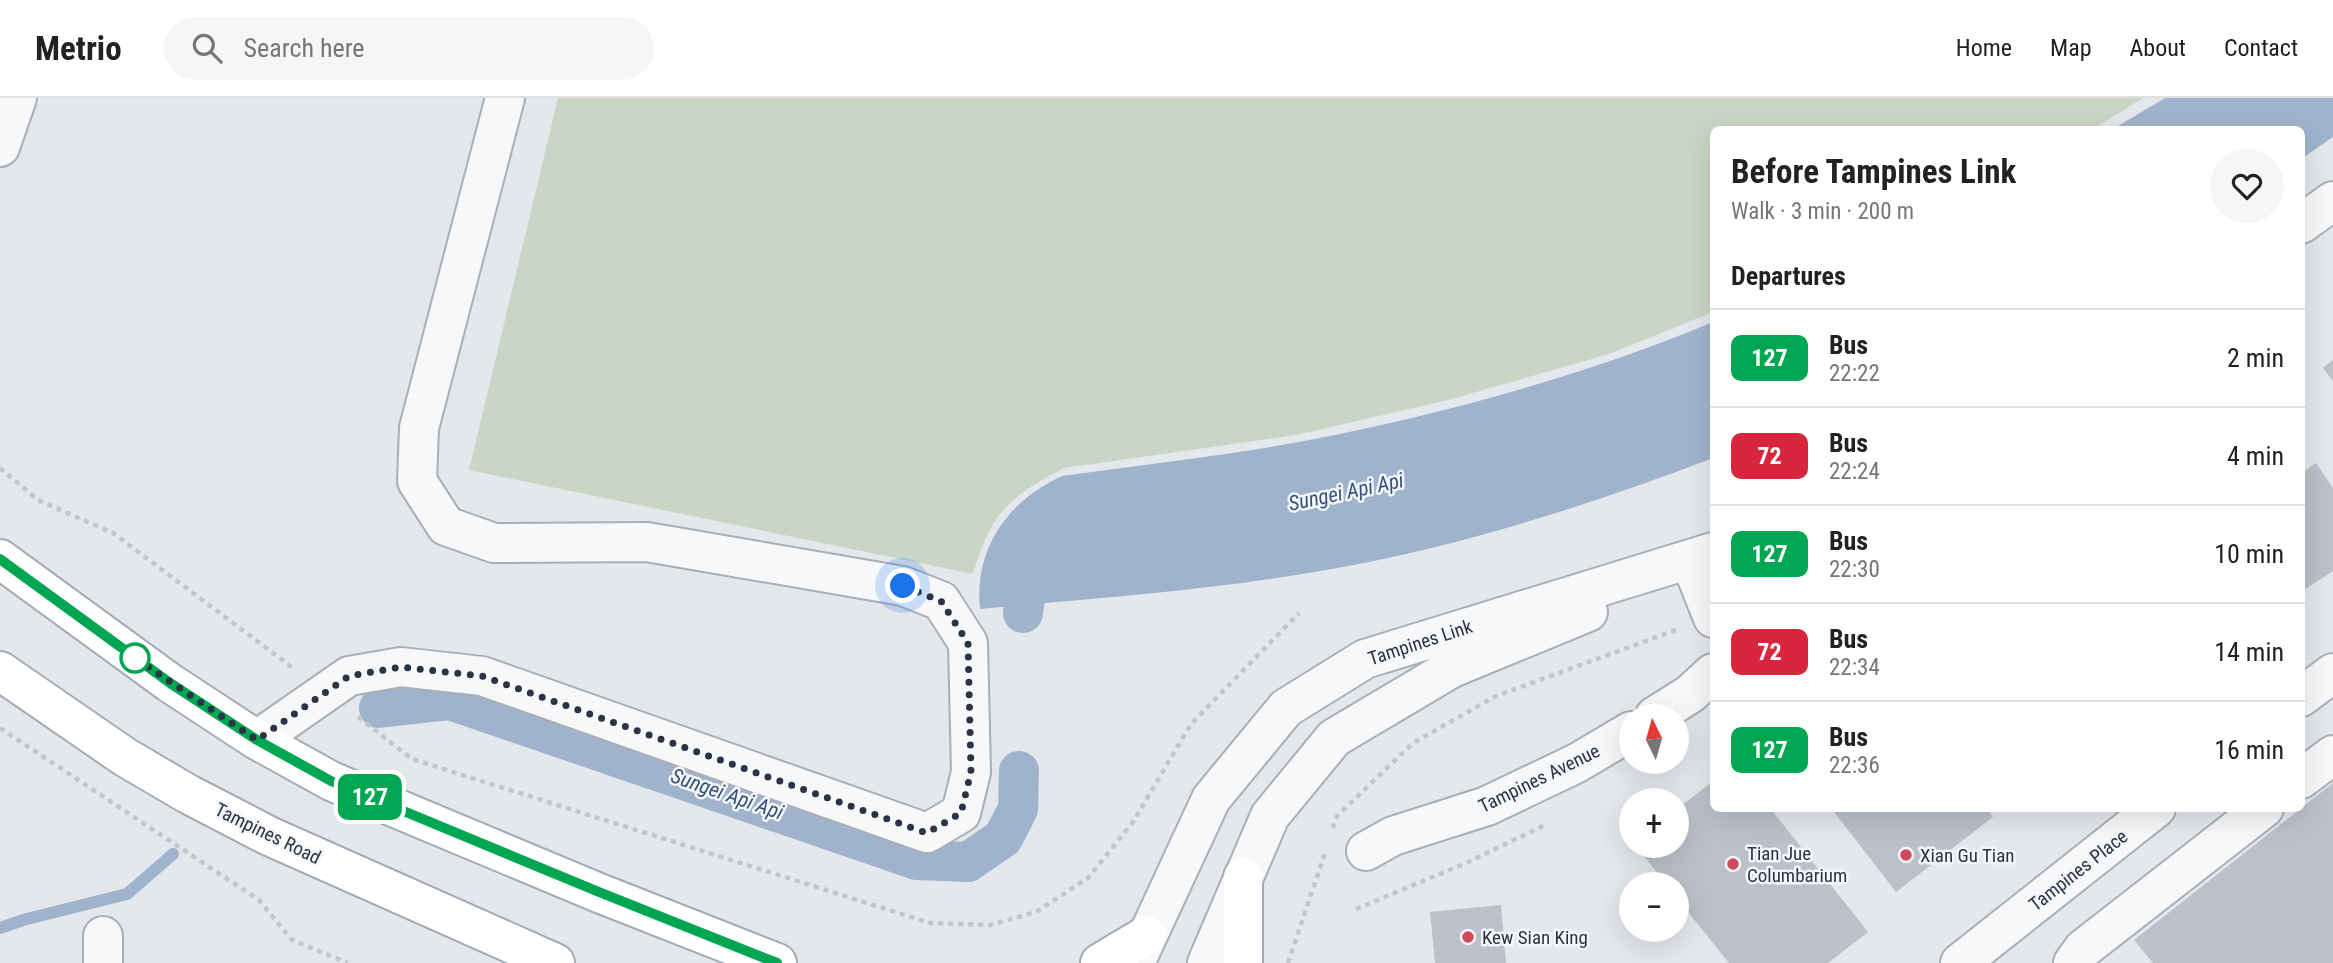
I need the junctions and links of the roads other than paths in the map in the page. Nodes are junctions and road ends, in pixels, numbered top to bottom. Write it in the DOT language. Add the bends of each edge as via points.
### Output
graph roads {
  1 [pos="18,98"];
  2 [pos="505,98"];
  3 [pos="0,146"];
  4 [pos="2333,201"];
  5 [pos="2305,221"];
  6 [pos="1701,556"];
  7 [pos="0,559"];
  8 [pos="1710,602"];
  9 [pos="0,671"];
  10 [pos="2333,673"];
  11 [pos="1710,676"];
  12 [pos="2305,694"];
  13 [pos="1674,704"];
  14 [pos="1619,737"];
  15 [pos="257,740"];
  16 [pos="2333,755"];
  17 [pos="2305,776"];
  18 [pos="2151,812"];
  19 [pos="2259,812"];
  20 [pos="1366,851"];
  21 [pos="1244,877"];
  22 [pos="1997,947"];
  23 [pos="1141,949"];
  24 [pos="555,963"];
  25 [pos="777,963"];
  26 [pos="1100,963"];
  27 [pos="1207,963"];
  28 [pos="1243,963"];
  29 [pos="1960,963"];
  30 [pos="2073,963"];
  1 -- 3 [label="street"];
  2 -- 15 [label="street" via="419,428 417,481 446,526 494,543 647,542 903,586 941,601 968,643 971,772 961,813 927,833 482,676 401,667 349,676"];
  4 -- 5 [label="street"];
  6 -- 8 [label="street"];
  6 -- 21 [label="street, Tampines Link" via="1575,619 1452,668 1334,738 1270,816"];
  6 -- 23 [label="street, Tampines Link" via="1365,659 1286,708 1211,799"];
  7 -- 15 [label="main road"];
  9 -- 24 [label="main road, Tampines Road" via="125,757 188,794 269,836"];
  10 -- 12 [label="street"];
  11 -- 13 [label="street"];
  14 -- 20 [label="street, Tampines Avenue" via="1487,806 1393,836"];
  15 -- 25 [label="main road" via="344,786"];
  16 -- 17 [label="street"];
  18 -- 22 [label="street, Tampines Place"];
  19 -- 30 [label="street" via="2083,949"];
  21 -- 27 [label="street, Tampines Link"];
  21 -- 28 [label="main road"];
  22 -- 29 [label="street, Tampines Place"];
  23 -- 26 [label="main road"];
}
